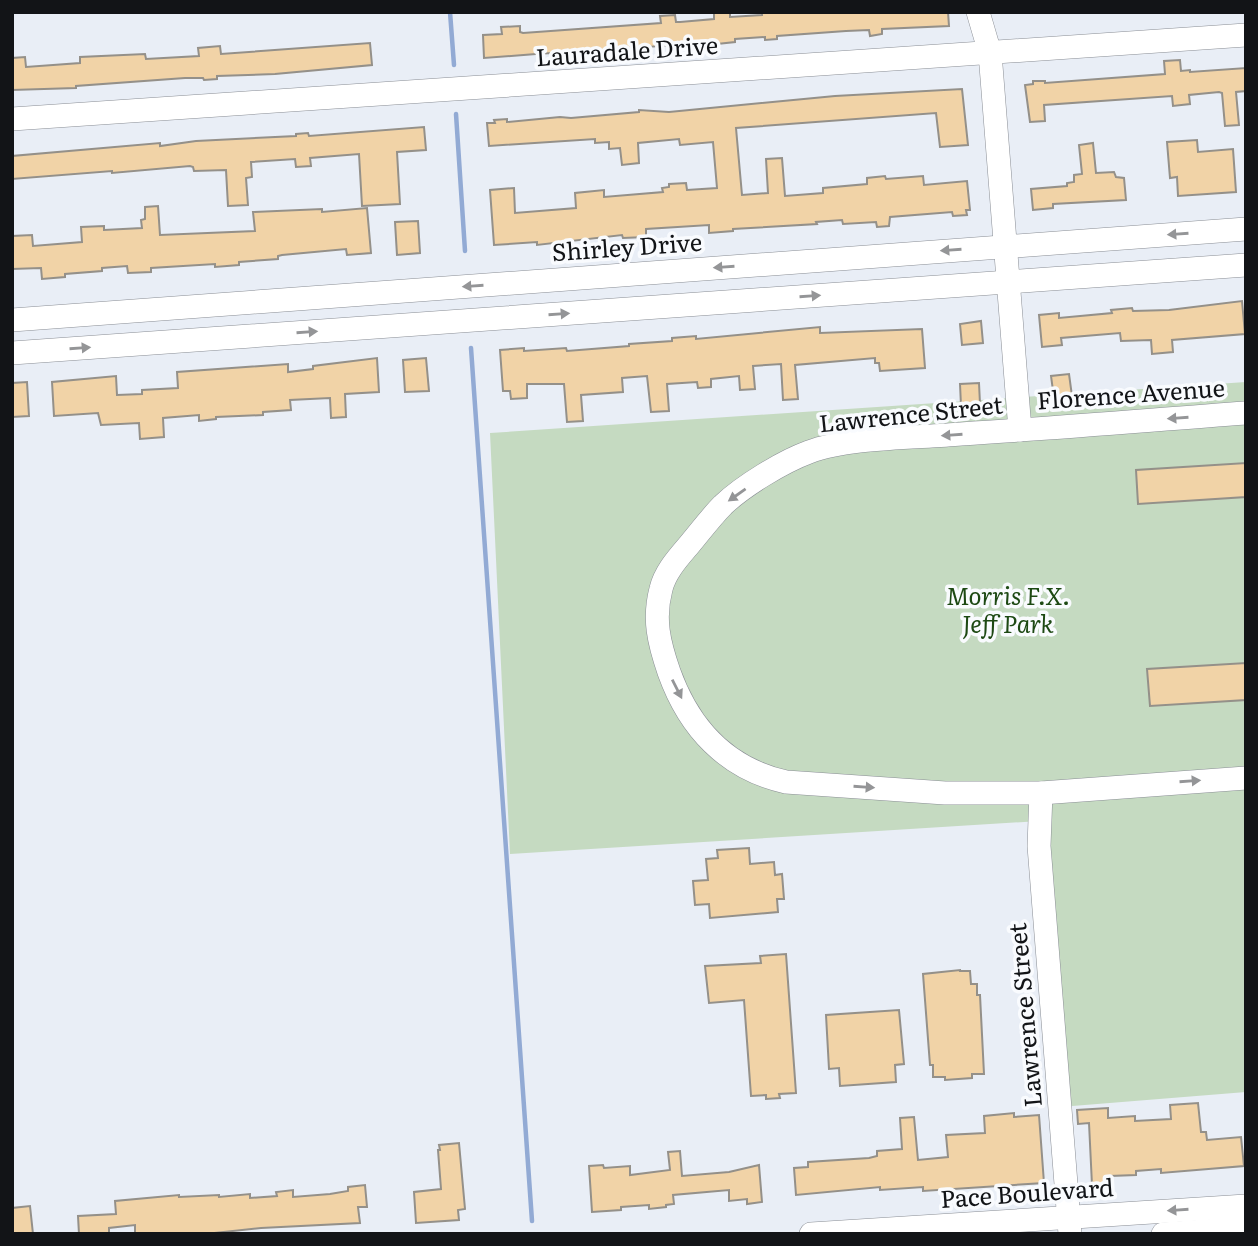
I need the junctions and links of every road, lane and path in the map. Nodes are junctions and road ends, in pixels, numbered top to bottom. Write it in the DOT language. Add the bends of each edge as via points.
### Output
graph roads {
  1 [pos="978,12"];
  2 [pos="1246,35"];
  3 [pos="990,53"];
  4 [pos="12,120"];
  5 [pos="1246,229"];
  6 [pos="1004,246"];
  7 [pos="1246,265"];
  8 [pos="526,282"];
  9 [pos="1007,282"];
  10 [pos="408,290"];
  11 [pos="528,316"];
  12 [pos="12,320"];
  13 [pos="410,324"];
  14 [pos="12,353"];
  15 [pos="1246,413"];
  16 [pos="1020,430"];
  17 [pos="1246,778"];
  18 [pos="1041,793"];
  19 [pos="1246,1206"];
  20 [pos="1069,1225"];
  21 [pos="1246,1228"];
  22 [pos="814,1234"];
  23 [pos="1163,1234"];
  1 -- 3 [label="street, Lawrence Street"];
  2 -- 3 [label="street, Lauradale Drive"];
  3 -- 4 [label="street, Lauradale Drive"];
  3 -- 6 [label="street, Lawrence Street"];
  5 -- 6 [label="street, Shirley Drive, one-way"];
  6 -- 8 [label="street, Shirley Drive, one-way"];
  6 -- 9 [label="street, Lawrence Street"];
  7 -- 9 [label="street"];
  8 -- 10 [label="street, Shirley Drive, one-way"];
  8 -- 11 [label="street"];
  11 -- 9 [label="street, one-way"];
  9 -- 16 [label="street, Lawrence Street"];
  10 -- 12 [label="street, Shirley Drive"];
  10 -- 13 [label="street"];
  11 -- 13 [label="street"];
  14 -- 13 [label="street, one-way"];
  15 -- 16 [label="street, Florence Avenue, one-way"];
  16 -- 18 [label="street, Lawrence Street, one-way" via="878,440 809,452 763,476 724,504 671,566 661,587 656,620 672,680 691,716 712,744 738,766 786,782 945,793"];
  18 -- 17 [label="street, Lawrence Street, one-way"];
  18 -- 20 [label="street, Lawrence Street" via="1039,846"];
  19 -- 20 [label="street, Pace Boulevard, one-way"];
  20 -- 22 [label="street, Pace Boulevard"];
  21 -- 23 [label="street"];
}
